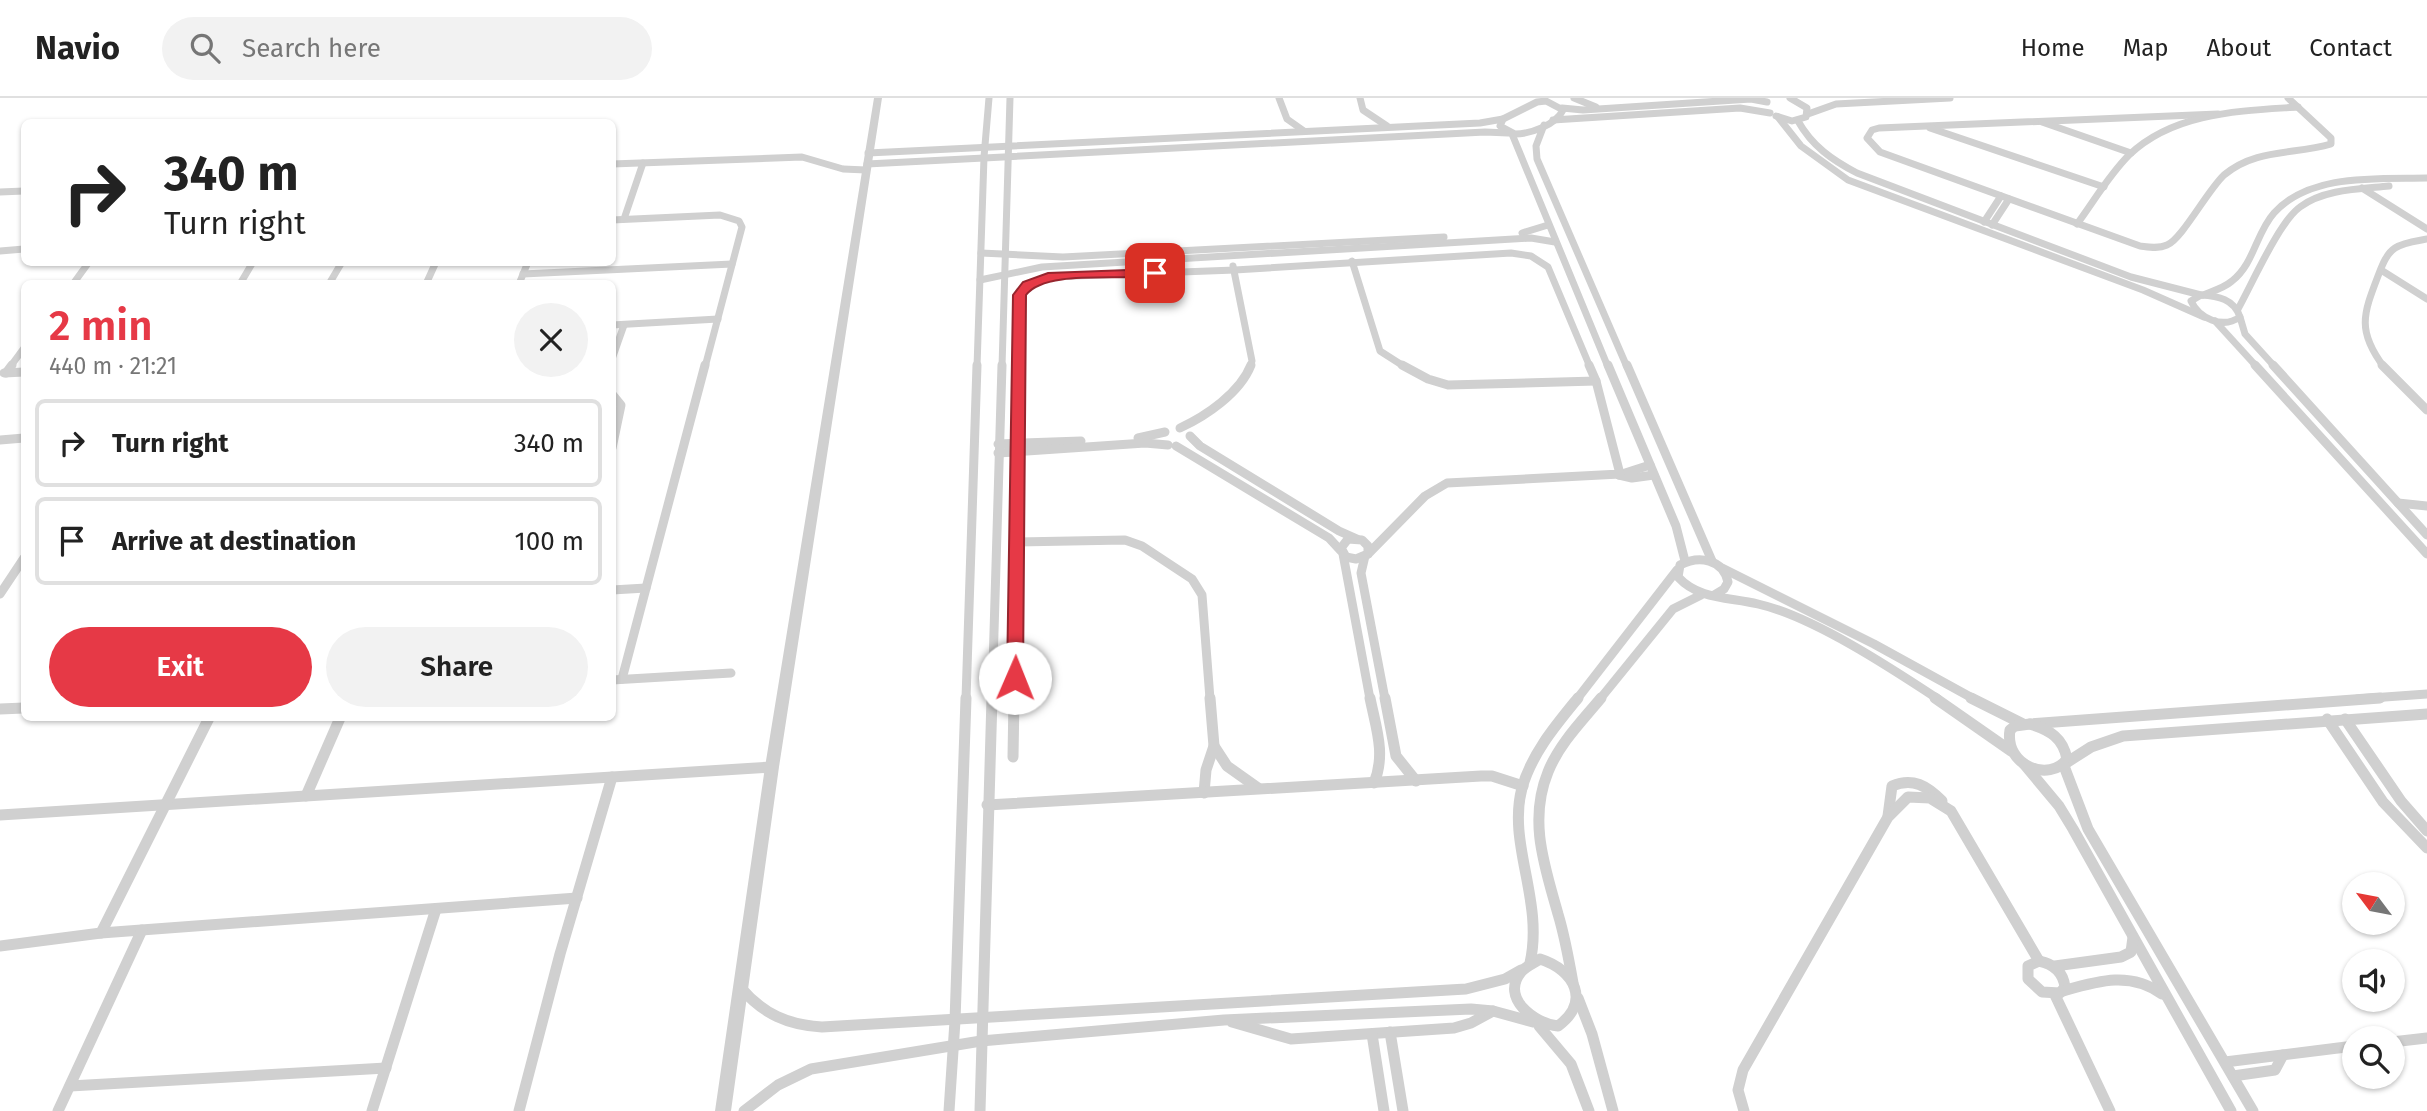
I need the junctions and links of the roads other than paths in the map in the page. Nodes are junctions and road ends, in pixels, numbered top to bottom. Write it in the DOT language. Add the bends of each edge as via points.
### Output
graph roads {
  1 [pos="878,98"];
  2 [pos="989,98"];
  3 [pos="1010,98"];
  4 [pos="1279,98"];
  5 [pos="1360,98"];
  6 [pos="1574,98"];
  7 [pos="1790,98"];
  8 [pos="1950,98"];
  9 [pos="2288,98"];
  10 [pos="1535,100"];
  11 [pos="1768,100"];
  12 [pos="1559,103"];
  13 [pos="2298,107"];
  14 [pos="1604,109"];
  15 [pos="1363,110"];
  16 [pos="1808,114"];
  17 [pos="2218,114"];
  18 [pos="1774,115"];
  19 [pos="1503,119"];
  20 [pos="2074,119"];
  21 [pos="1553,120"];
  22 [pos="2035,120"];
  23 [pos="1798,121"];
  24 [pos="1962,124"];
  25 [pos="1544,125"];
  26 [pos="1923,126"];
  27 [pos="1390,127"];
  28 [pos="1352,129"];
  29 [pos="1304,131"];
  30 [pos="1510,133"];
  31 [pos="2085,137"];
  32 [pos="1149,139"];
  33 [pos="1977,144"];
  34 [pos="1150,149"];
  35 [pos="1007,151"];
  36 [pos="985,152"];
  37 [pos="2130,153"];
  38 [pos="867,162"];
  39 [pos="643,163"];
  40 [pos="616,164"];
  41 [pos="2427,178"];
  42 [pos="2427,184"];
  43 [pos="2362,185"];
  44 [pos="2104,187"];
  45 [pos="21,191"];
  46 [pos="0,192"];
  47 [pos="2005,198"];
  48 [pos="624,219"];
  49 [pos="616,220"];
  50 [pos="1988,223"];
  51 [pos="2077,224"];
  52 [pos="1548,225"];
  53 [pos="2427,229"];
  54 [pos="1530,235"];
  55 [pos="2427,239"];
  56 [pos="1555,242"];
  57 [pos="21,249"];
  58 [pos="3,250"];
  59 [pos="1292,250"];
  60 [pos="981,253"];
  61 [pos="1004,254"];
  62 [pos="1252,256"];
  63 [pos="0,258"];
  64 [pos="1224,258"];
  65 [pos="1352,261"];
  66 [pos="732,264"];
  67 [pos="526,266"];
  68 [pos="1235,270"];
  69 [pos="2381,270"];
  70 [pos="523,274"];
  71 [pos="1003,275"];
  72 [pos="521,280"];
  73 [pos="980,280"];
  74 [pos="2202,295"];
  75 [pos="2427,299"];
  76 [pos="2239,313"];
  77 [pos="2204,317"];
  78 [pos="718,319"];
  79 [pos="2215,321"];
  80 [pos="624,325"];
  81 [pos="616,326"];
  82 [pos="616,348"];
  83 [pos="21,352"];
  84 [pos="21,372"];
  85 [pos="3,373"];
  86 [pos="1596,381"];
  87 [pos="616,399"];
  88 [pos="2427,410"];
  89 [pos="616,429"];
  90 [pos="1165,432"];
  91 [pos="1186,432"];
  92 [pos="21,438"];
  93 [pos="0,440"];
  94 [pos="1172,446"];
  95 [pos="1019,448"];
  96 [pos="998,449"];
  97 [pos="1652,470"];
  98 [pos="1619,475"];
  99 [pos="2398,503"];
  100 [pos="2427,506"];
  101 [pos="2425,528"];
  102 [pos="1382,538"];
  103 [pos="1360,540"];
  104 [pos="1017,542"];
  105 [pos="1342,553"];
  106 [pos="2427,554"];
  107 [pos="1367,555"];
  108 [pos="1712,561"];
  109 [pos="21,562"];
  110 [pos="1681,565"];
  111 [pos="1722,568"];
  112 [pos="646,588"];
  113 [pos="616,590"];
  114 [pos="0,594"];
  115 [pos="1701,595"];
  116 [pos="1714,595"];
  117 [pos="732,673"];
  118 [pos="617,680"];
  119 [pos="2427,694"];
  120 [pos="21,708"];
  121 [pos="0,709"];
  122 [pos="2427,714"];
  123 [pos="2327,719"];
  124 [pos="2345,719"];
  125 [pos="207,721"];
  126 [pos="339,721"];
  127 [pos="2026,724"];
  128 [pos="1214,746"];
  129 [pos="2011,751"];
  130 [pos="1013,757"];
  131 [pos="2024,764"];
  132 [pos="2065,764"];
  133 [pos="772,767"];
  134 [pos="612,777"];
  135 [pos="1416,781"];
  136 [pos="1374,783"];
  137 [pos="1523,786"];
  138 [pos="1260,788"];
  139 [pos="1204,793"];
  140 [pos="306,796"];
  141 [pos="2401,801"];
  142 [pos="2383,802"];
  143 [pos="165,805"];
  144 [pos="987,805"];
  145 [pos="1951,811"];
  146 [pos="0,816"];
  147 [pos="1888,817"];
  148 [pos="2427,831"];
  149 [pos="2427,848"];
  150 [pos="577,898"];
  151 [pos="436,909"];
  152 [pos="142,930"];
  153 [pos="101,933"];
  154 [pos="2133,936"];
  155 [pos="0,946"];
  156 [pos="2039,961"];
  157 [pos="2055,966"];
  158 [pos="1526,967"];
  159 [pos="740,988"];
  160 [pos="1575,989"];
  161 [pos="2059,993"];
  162 [pos="2170,1002"];
  163 [pos="1493,1011"];
  164 [pos="982,1019"];
  165 [pos="1224,1020"];
  166 [pos="955,1021"];
  167 [pos="1536,1024"];
  168 [pos="1390,1032"];
  169 [pos="1372,1034"];
  170 [pos="2427,1038"];
  171 [pos="981,1041"];
  172 [pos="2405,1041"];
  173 [pos="952,1045"];
  174 [pos="2342,1048"];
  175 [pos="2283,1055"];
  176 [pos="2225,1062"];
  177 [pos="386,1068"];
  178 [pos="2233,1076"];
  179 [pos="70,1086"];
  180 [pos="58,1111"];
  181 [pos="372,1111"];
  182 [pos="519,1111"];
  183 [pos="723,1111"];
  184 [pos="744,1111"];
  185 [pos="949,1111"];
  186 [pos="980,1111"];
  187 [pos="1384,1111"];
  188 [pos="1404,1111"];
  189 [pos="1589,1111"];
  190 [pos="1613,1111"];
  191 [pos="1744,1111"];
  192 [pos="2110,1111"];
  193 [pos="2231,1111"];
  194 [pos="2253,1111"];
  1 -- 38 [label="street"];
  2 -- 36 [label="street"];
  3 -- 35 [label="street"];
  4 -- 29 [label="street" via="1287,119"];
  5 -- 15 [label="street"];
  6 -- 14 [label="street"];
  7 -- 16 [label="street" via="1804,105"];
  8 -- 16 [label="street" via="1836,104"];
  9 -- 13 [label="street"];
  10 -- 12 [label="street"];
  10 -- 19 [label="street"];
  11 -- 14 [label="street"];
  11 -- 18 [label="street" via="1766,107"];
  12 -- 14 [label="street"];
  12 -- 21 [label="street" via="1561,115"];
  13 -- 17 [label="street"];
  13 -- 51 [label="street" via="2331,138 2331,144 2264,155 2224,173 2170,246 2140,246"];
  15 -- 27 [label="street"];
  15 -- 28 [label="street"];
  16 -- 23 [label="street"];
  17 -- 20 [label="street"];
  17 -- 37 [label="street" via="2160,134"];
  18 -- 21 [label="street" via="1740,108"];
  18 -- 23 [label="street"];
  18 -- 77 [label="street" via="1801,146 1848,180"];
  19 -- 27 [label="street"];
  19 -- 30 [label="street" via="1500,126"];
  20 -- 22 [label="street"];
  20 -- 31 [label="street" via="2076,130"];
  21 -- 25 [label="street"];
  22 -- 24 [label="street"];
  22 -- 31 [label="street"];
  23 -- 50 [label="street" via="1813,144 1844,167"];
  24 -- 26 [label="street"];
  24 -- 33 [label="street"];
  25 -- 30 [label="street" via="1529,133"];
  25 -- 108 [label="street" via="1536,146 1537,159"];
  26 -- 33 [label="street"];
  26 -- 47 [label="street" via="1879,128 1867,138 1880,152"];
  27 -- 28 [label="street"];
  28 -- 29 [label="street"];
  29 -- 32 [label="street"];
  30 -- 34 [label="street"];
  30 -- 52 [label="street"];
  31 -- 37 [label="street"];
  32 -- 34 [label="street"];
  32 -- 35 [label="street"];
  33 -- 44 [label="street"];
  34 -- 35 [label="street"];
  35 -- 36 [label="street"];
  35 -- 61 [label="street"];
  36 -- 38 [label="street"];
  36 -- 60 [label="street"];
  37 -- 44 [label="street"];
  38 -- 39 [label="street" via="843,169 802,157"];
  38 -- 133 [label="street"];
  39 -- 40 [label="street"];
  39 -- 48 [label="street"];
  41 -- 43 [label="street"];
  42 -- 43 [label="street"];
  43 -- 53 [label="street"];
  43 -- 74 [label="street" via="2325,186 2286,201 2271,215 2238,276"];
  43 -- 76 [label="street" via="2320,196 2292,213"];
  44 -- 51 [label="street"];
  45 -- 46 [label="street"];
  47 -- 50 [label="street"];
  47 -- 51 [label="street"];
  48 -- 49 [label="street"];
  48 -- 66 [label="street" via="731,217 742,227"];
  50 -- 74 [label="street" via="2131,277"];
  52 -- 54 [label="street"];
  52 -- 56 [label="street"];
  54 -- 56 [label="street"];
  54 -- 59 [label="street"];
  55 -- 69 [label="street" via="2391,250"];
  56 -- 97 [label="street"];
  57 -- 58 [label="street"];
  58 -- 63 [label="street"];
  59 -- 61 [label="street" via="1054,257"];
  59 -- 62 [label="street"];
  60 -- 61 [label="street"];
  60 -- 73 [label="street"];
  61 -- 71 [label="street"];
  62 -- 64 [label="street"];
  62 -- 68 [label="street"];
  64 -- 68 [label="street"];
  64 -- 71 [label="street" via="1042,267"];
  65 -- 68 [label="street"];
  65 -- 86 [label="street" via="1380,351 1428,379 1458,385"];
  65 -- 86 [label="street" via="1511,253 1538,258 1548,267"];
  66 -- 70 [label="street"];
  66 -- 78 [label="street"];
  67 -- 70 [label="street"];
  68 -- 91 [label="street" via="1251,368 1244,380"];
  68 -- 95 [label="street" via="1048,277 1027,285 1020,295"];
  69 -- 75 [label="street"];
  69 -- 88 [label="street" via="2364,313 2368,344"];
  70 -- 72 [label="street"];
  71 -- 73 [label="street"];
  71 -- 96 [label="street"];
  73 -- 166 [label="street"];
  74 -- 76 [label="street" via="2223,298"];
  74 -- 77 [label="street" via="2192,301"];
  76 -- 79 [label="street" via="2231,322"];
  76 -- 99 [label="street" via="2245,334"];
  77 -- 79 [label="street"];
  78 -- 80 [label="street"];
  78 -- 112 [label="street"];
  79 -- 106 [label="street"];
  80 -- 81 [label="street"];
  80 -- 82 [label="street"];
  83 -- 85 [label="street"];
  84 -- 85 [label="street"];
  86 -- 98 [label="street"];
  87 -- 89 [label="street" via="621,405"];
  90 -- 91 [label="street"];
  90 -- 94 [label="street" via="1163,439"];
  90 -- 95 [label="street" via="1145,438"];
  91 -- 94 [label="street" via="1186,443"];
  91 -- 103 [label="street" via="1200,446"];
  92 -- 93 [label="street"];
  94 -- 95 [label="street"];
  94 -- 105 [label="street" via="1329,538"];
  95 -- 96 [label="street"];
  95 -- 104 [label="street"];
  96 -- 144 [label="street"];
  97 -- 98 [label="street" via="1632,478"];
  97 -- 110 [label="street" via="1676,526"];
  98 -- 102 [label="street" via="1447,483 1425,496"];
  99 -- 100 [label="street"];
  99 -- 101 [label="street"];
  102 -- 103 [label="street"];
  102 -- 107 [label="street"];
  103 -- 105 [label="street" via="1344,541"];
  103 -- 107 [label="street" via="1368,547"];
  104 -- 128 [label="street" via="1125,540 1142,546 1197,584 1202,595"];
  104 -- 130 [label="street"];
  105 -- 107 [label="street" via="1356,559"];
  105 -- 136 [label="street" via="1381,756"];
  107 -- 135 [label="street" via="1361,573 1396,756"];
  108 -- 110 [label="street" via="1698,558"];
  108 -- 111 [label="street"];
  109 -- 114 [label="street"];
  110 -- 115 [label="street" via="1682,585"];
  110 -- 137 [label="street" via="1544,741"];
  111 -- 116 [label="street" via="1728,584"];
  111 -- 127 [label="street"];
  112 -- 113 [label="street"];
  112 -- 118 [label="street"];
  115 -- 116 [label="street"];
  115 -- 160 [label="street" via="1673,609 1663,620 1560,750 1540,789 1536,835"];
  116 -- 129 [label="street" via="1767,606 1797,618 1923,688"];
  117 -- 118 [label="street"];
  119 -- 127 [label="street"];
  120 -- 121 [label="street"];
  122 -- 124 [label="street"];
  123 -- 124 [label="street"];
  123 -- 132 [label="street" via="2123,736 2091,747"];
  123 -- 142 [label="street"];
  124 -- 141 [label="street"];
  125 -- 143 [label="street"];
  126 -- 140 [label="street"];
  127 -- 129 [label="street" via="2015,726 2007,736"];
  127 -- 132 [label="street" via="2055,734 2068,754"];
  128 -- 138 [label="street" via="1237,775"];
  128 -- 139 [label="street"];
  129 -- 131 [label="street"];
  131 -- 132 [label="street" via="2050,771"];
  131 -- 154 [label="street" via="2059,806"];
  132 -- 176 [label="street" via="2088,828"];
  133 -- 134 [label="street"];
  133 -- 159 [label="street"];
  134 -- 140 [label="street"];
  134 -- 150 [label="street"];
  135 -- 136 [label="street"];
  135 -- 137 [label="street" via="1492,776"];
  136 -- 138 [label="street"];
  137 -- 158 [label="street" via="1521,836 1536,934"];
  138 -- 139 [label="street"];
  139 -- 144 [label="street"];
  140 -- 143 [label="street"];
  141 -- 142 [label="street"];
  141 -- 148 [label="street"];
  142 -- 149 [label="street"];
  143 -- 146 [label="street"];
  143 -- 153 [label="street"];
  144 -- 164 [label="street"];
  145 -- 147 [label="street" via="1918,796 1900,802"];
  145 -- 147 [label="street" via="1927,786 1901,781 1892,786"];
  145 -- 156 [label="street"];
  147 -- 191 [label="street" via="1743,1070 1738,1090"];
  150 -- 151 [label="street"];
  150 -- 182 [label="street"];
  151 -- 152 [label="street"];
  151 -- 177 [label="street"];
  152 -- 153 [label="street"];
  152 -- 179 [label="street"];
  153 -- 155 [label="street"];
  154 -- 157 [label="street" via="2131,952 2121,957"];
  154 -- 162 [label="street"];
  156 -- 157 [label="street"];
  156 -- 161 [label="street" via="2028,966 2028,979 2040,991"];
  157 -- 161 [label="street" via="2065,982"];
  158 -- 160 [label="street" via="1540,959 1550,962 1560,967"];
  158 -- 164 [label="street" via="1505,979 1466,989"];
  158 -- 167 [label="street" via="1516,983 1516,997"];
  159 -- 166 [label="street" via="760,1009 798,1025"];
  159 -- 183 [label="street"];
  160 -- 167 [label="street" via="1571,1016 1562,1023"];
  160 -- 190 [label="street"];
  161 -- 162 [label="street" via="2113,978 2133,979 2152,986"];
  161 -- 192 [label="street"];
  162 -- 193 [label="street"];
  163 -- 165 [label="street"];
  163 -- 167 [label="street"];
  163 -- 168 [label="street" via="1462,1027"];
  164 -- 166 [label="street"];
  164 -- 171 [label="street"];
  165 -- 169 [label="street" via="1285,1038"];
  165 -- 171 [label="street"];
  166 -- 173 [label="street"];
  167 -- 189 [label="street" via="1571,1060"];
  168 -- 169 [label="street"];
  168 -- 188 [label="street"];
  169 -- 187 [label="street"];
  170 -- 172 [label="street"];
  171 -- 173 [label="street"];
  171 -- 186 [label="street"];
  173 -- 184 [label="street" via="811,1069 778,1085"];
  173 -- 185 [label="street"];
  174 -- 175 [label="street"];
  175 -- 176 [label="street"];
  175 -- 178 [label="street" via="2275,1070"];
  176 -- 178 [label="street"];
  177 -- 179 [label="street"];
  177 -- 181 [label="street"];
  178 -- 194 [label="street"];
  179 -- 180 [label="street"];
}
